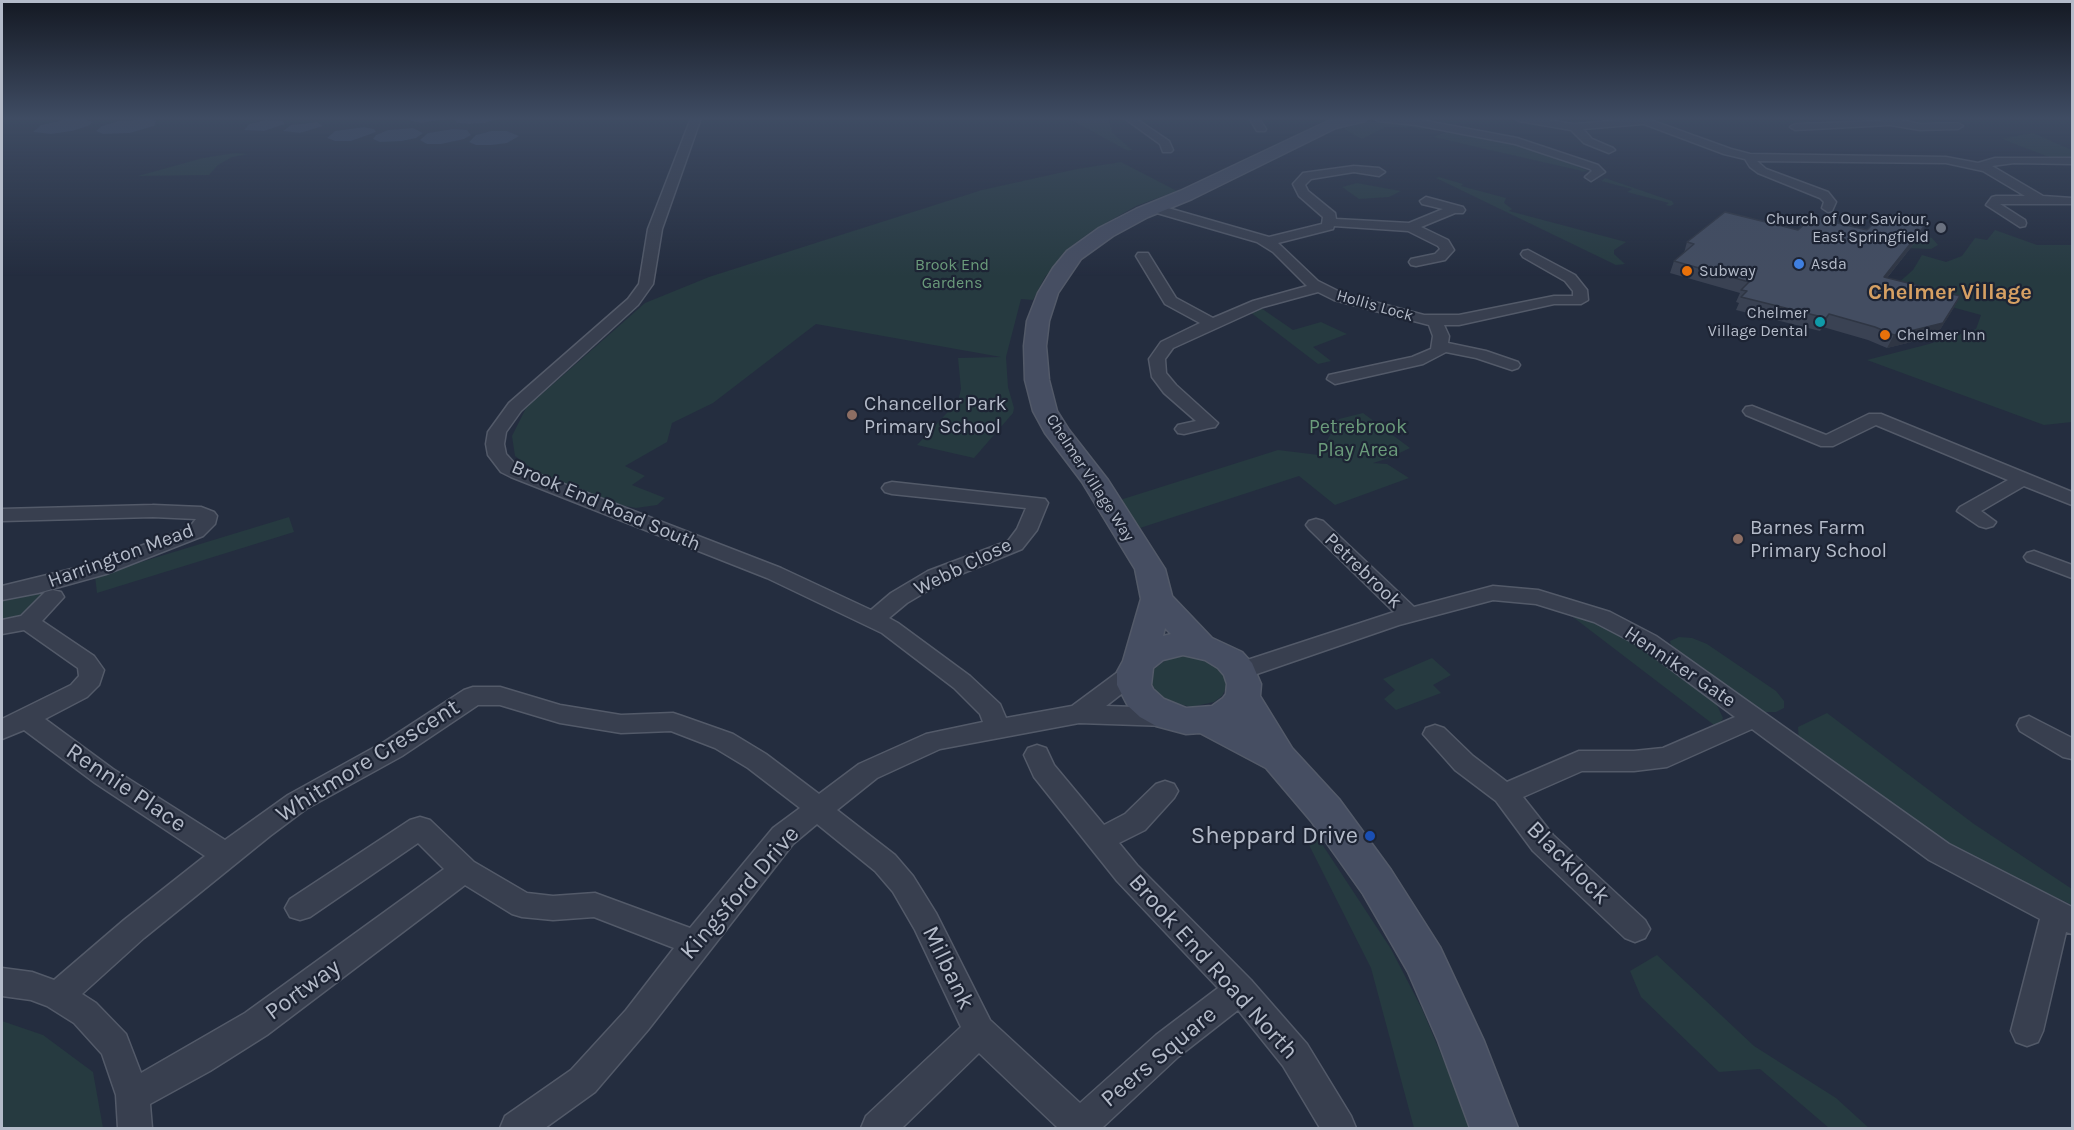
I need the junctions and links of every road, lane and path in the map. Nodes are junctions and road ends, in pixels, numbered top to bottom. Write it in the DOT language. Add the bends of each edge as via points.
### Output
graph roads {
  1 [pos="676,171"];
  2 [pos="1235,171"];
  3 [pos="1339,171"];
  4 [pos="1367,171"];
  5 [pos="1598,171"];
  6 [pos="1762,171"];
  7 [pos="1988,171"];
  8 [pos="1379,172"];
  9 [pos="1591,177"];
  10 [pos="2040,200"];
  11 [pos="1426,201"];
  12 [pos="2070,201"];
  13 [pos="1154,208"];
  14 [pos="1828,208"];
  15 [pos="1329,222"];
  16 [pos="2020,223"];
  17 [pos="1410,227"];
  18 [pos="1267,242"];
  19 [pos="1528,254"];
  20 [pos="1143,256"];
  21 [pos="1416,262"];
  22 [pos="1320,287"];
  23 [pos="1435,320"];
  24 [pos="1211,323"];
  25 [pos="1440,346"];
  26 [pos="1512,364"];
  27 [pos="1335,380"];
  28 [pos="1752,411"];
  29 [pos="1184,429"];
  30 [pos="2023,479"];
  31 [pos="892,488"];
  32 [pos="2073,499"];
  33 [pos="2,515"];
  34 [pos="1986,522"];
  35 [pos="1317,525"];
  36 [pos="2034,557"];
  37 [pos="2073,572"];
  38 [pos="2,593"];
  39 [pos="53,597"];
  40 [pos="1157,599"];
  41 [pos="1410,615"];
  42 [pos="873,620"];
  43 [pos="28,622"];
  44 [pos="2,627"];
  45 [pos="1200,646"];
  46 [pos="1137,667"];
  47 [pos="1241,684"];
  48 [pos="1079,714"];
  49 [pos="1168,717"];
  50 [pos="26,718"];
  51 [pos="1755,718"];
  52 [pos="1205,720"];
  53 [pos="2029,726"];
  54 [pos="998,728"];
  55 [pos="2,730"];
  56 [pos="1435,734"];
  57 [pos="2073,750"];
  58 [pos="1036,755"];
  59 [pos="1279,758"];
  60 [pos="1166,791"];
  61 [pos="1505,794"];
  62 [pos="818,808"];
  63 [pos="1101,840"];
  64 [pos="226,856"];
  65 [pos="464,870"];
  66 [pos="300,908"];
  67 [pos="2064,917"];
  68 [pos="1635,929"];
  69 [pos="696,943"];
  70 [pos="2,982"];
  71 [pos="1240,990"];
  72 [pos="58,996"];
  73 [pos="979,1031"];
  74 [pos="2027,1031"];
  75 [pos="133,1095"];
  76 [pos="1081,1127"];
  77 [pos="135,1128"];
  78 [pos="517,1128"];
  79 [pos="878,1128"];
  80 [pos="1339,1128"];
  81 [pos="1494,1128"];
  1 -- 42 [label="street, Brook End Road South" via="655,229 646,284 633,302 515,407 497,432 497,455 508,468 525,476 774,573"];
  2 -- 13 [label="street, Chelmer Village Way"];
  3 -- 15 [label="street" via="1307,176 1299,184 1303,193 1330,216"];
  4 -- 8 [label="street"];
  5 -- 9 [label="street"];
  6 -- 14 [label="street" via="1824,195 1830,202"];
  7 -- 10 [label="street"];
  10 -- 12 [label="street"];
  10 -- 16 [label="street" via="1996,200 1992,206"];
  11 -- 17 [label="street" via="1459,210"];
  13 -- 18 [label="street, Hollis Lock"];
  13 -- 40 [label="street, Chelmer Village Way" via="1106,232 1074,255 1048,293 1038,321 1035,346 1037,380 1045,411 1150,569"];
  15 -- 17 [label="street"];
  15 -- 18 [label="street" via="1328,226"];
  17 -- 21 [label="street" via="1443,243 1447,250 1440,256"];
  18 -- 22 [label="street, Hollis Lock"];
  19 -- 23 [label="street, Hollis Lock" via="1570,278 1580,290 1581,300 1554,300 1459,320"];
  20 -- 24 [label="street" via="1170,302"];
  22 -- 23 [label="street, Hollis Lock" via="1381,310"];
  22 -- 24 [label="street" via="1258,304"];
  23 -- 25 [label="street"];
  24 -- 29 [label="street" via="1167,345 1157,359 1158,374 1170,389 1209,423"];
  25 -- 26 [label="street"];
  25 -- 27 [label="street" via="1439,351 1417,361"];
  28 -- 30 [label="street" via="1827,442 1875,418"];
  30 -- 32 [label="street"];
  30 -- 34 [label="street" via="1967,511"];
  31 -- 42 [label="street, Webb Close" via="1038,503 1027,530 1015,545 936,576"];
  33 -- 38 [label="street, Harrington Mead" via="153,511 207,516 196,532 99,569"];
  35 -- 41 [label="street, Petrebrook"];
  36 -- 37 [label="street"];
  39 -- 43 [label="street"];
  40 -- 45 [label="street, Chelmer Village Way"];
  40 -- 46 [label="street, Chelmer Village Way"];
  41 -- 47 [label="street, Henniker Gate" via="1335,638"];
  41 -- 51 [label="street, Henniker Gate" via="1493,593 1538,597 1602,617 1648,641"];
  42 -- 54 [label="street, Brook End Road South" via="890,628 962,682 991,710"];
  43 -- 44 [label="street"];
  43 -- 50 [label="street" via="92,670 91,679 79,691"];
  45 -- 46 [label="street, Chelmer Village Way" via="1166,646 1151,652"];
  45 -- 47 [label="street, Chelmer Village Way" via="1224,656"];
  46 -- 48 [label="street, Kingsford Drive"];
  46 -- 49 [label="street, Chelmer Village Way" via="1134,685 1140,698"];
  47 -- 52 [label="street, Chelmer Village Way" via="1235,707"];
  47 -- 59 [label="street, Chelmer Village Way"];
  48 -- 49 [label="street, Kingsford Drive"];
  48 -- 54 [label="street, Kingsford Drive"];
  49 -- 52 [label="street, Chelmer Village Way"];
  50 -- 55 [label="street"];
  50 -- 64 [label="street, Rennie Place" via="104,776"];
  51 -- 61 [label="street" via="1667,757 1579,761"];
  51 -- 67 [label="street, Henniker Gate" via="1939,852"];
  52 -- 59 [label="street, Chelmer Village Way"];
  53 -- 57 [label="street"];
  54 -- 62 [label="street, Kingsford Drive" via="935,741 868,771"];
  56 -- 61 [label="street, Blacklock" via="1464,763"];
  58 -- 63 [label="street, Brook End Road North" via="1043,770"];
  59 -- 81 [label="street, Chelmer Village Way" via="1332,819 1377,882 1425,961"];
  60 -- 63 [label="street" via="1135,822"];
  61 -- 68 [label="street, Blacklock" via="1543,843"];
  62 -- 64 [label="street, Whitmore Crescent" via="724,741 673,722 621,724 560,714 500,696 473,696 393,749 297,802"];
  62 -- 69 [label="street, Kingsford Drive" via="783,836"];
  62 -- 73 [label="street, Milbank" via="885,863 903,884"];
  63 -- 71 [label="street, Brook End Road North" via="1178,928"];
  64 -- 72 [label="street, Whitmore Crescent"];
  65 -- 66 [label="street" via="420,828"];
  65 -- 69 [label="street" via="522,905 595,905"];
  65 -- 75 [label="street, Portway" via="256,1024"];
  67 -- 74 [label="street"];
  69 -- 78 [label="street, Kingsford Drive" via="637,1020 583,1081"];
  70 -- 72 [label="street" via="32,986"];
  71 -- 76 [label="street, Peers Square" via="1167,1046"];
  71 -- 80 [label="street, Brook End Road North" via="1294,1055"];
  72 -- 75 [label="street" via="85,1013 115,1045"];
  73 -- 76 [label="street, Peers Square"];
  73 -- 79 [label="street, Milbank"];
  75 -- 77 [label="street"];
}
